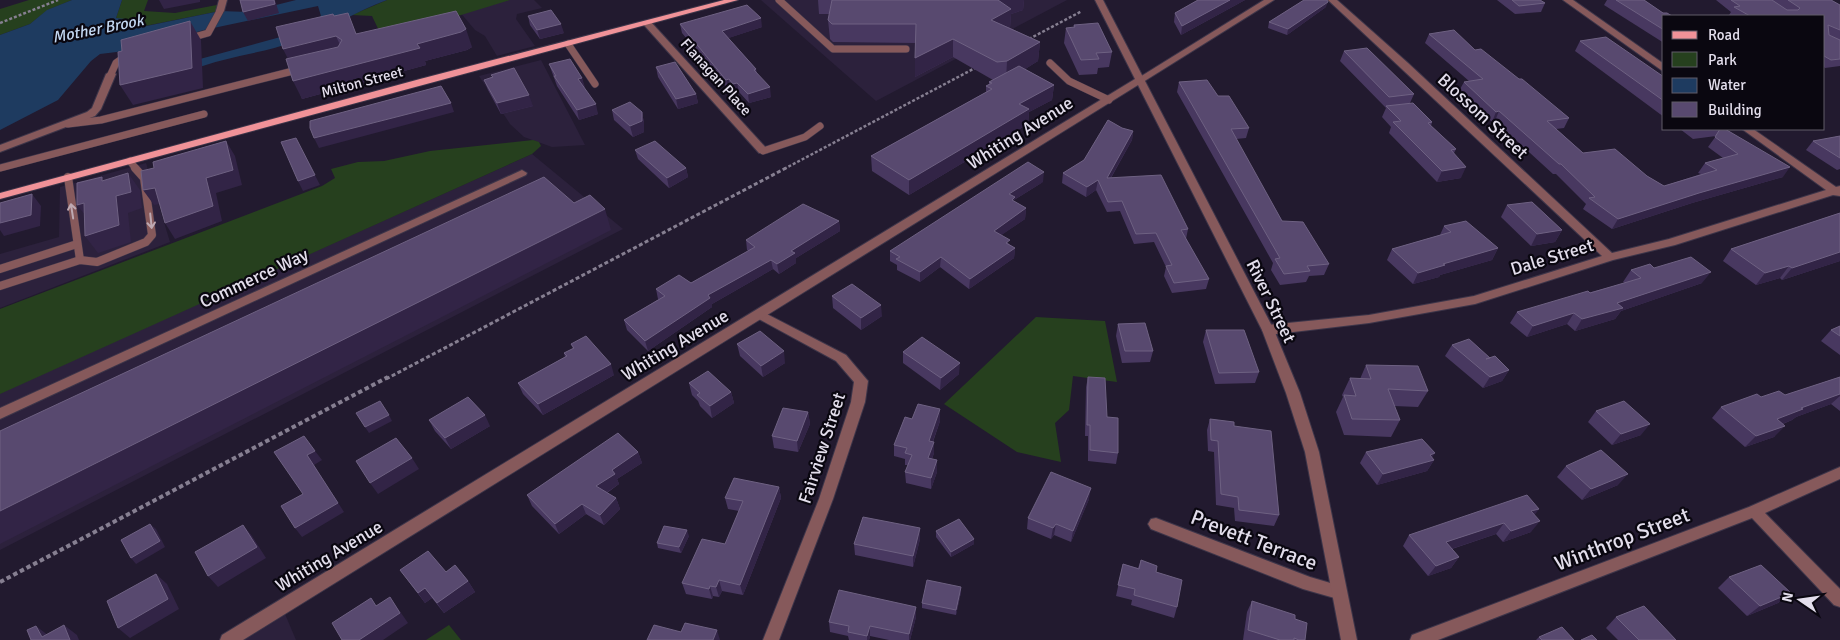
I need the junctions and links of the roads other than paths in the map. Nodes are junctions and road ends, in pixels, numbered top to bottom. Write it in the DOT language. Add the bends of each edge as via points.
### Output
graph roads {
  1 [pos="222,0"];
  2 [pos="734,0"];
  3 [pos="779,0"];
  4 [pos="1100,0"];
  5 [pos="1270,0"];
  6 [pos="1332,0"];
  7 [pos="1567,0"];
  8 [pos="220,10"];
  9 [pos="647,24"];
  10 [pos="180,40"];
  11 [pos="568,44"];
  12 [pos="906,49"];
  13 [pos="133,53"];
  14 [pos="1050,63"];
  15 [pos="307,68"];
  16 [pos="1662,68"];
  17 [pos="111,74"];
  18 [pos="1140,80"];
  19 [pos="595,84"];
  20 [pos="1109,100"];
  21 [pos="204,114"];
  22 [pos="68,124"];
  23 [pos="820,126"];
  24 [pos="1748,130"];
  25 [pos="0,149"];
  26 [pos="763,152"];
  27 [pos="130,161"];
  28 [pos="0,168"];
  29 [pos="138,170"];
  30 [pos="522,174"];
  31 [pos="68,177"];
  32 [pos="130,177"];
  33 [pos="1838,191"];
  34 [pos="69,192"];
  35 [pos="81,195"];
  36 [pos="0,196"];
  37 [pos="77,244"];
  38 [pos="1610,258"];
  39 [pos="80,260"];
  40 [pos="0,270"];
  41 [pos="0,286"];
  42 [pos="761,314"];
  43 [pos="1268,330"];
  44 [pos="0,414"];
  45 [pos="1840,472"];
  46 [pos="1754,511"];
  47 [pos="1156,524"];
  48 [pos="1338,592"];
  49 [pos="1840,600"];
  50 [pos="232,639"];
  51 [pos="771,640"];
  52 [pos="1349,640"];
  53 [pos="1418,640"];
  1 -- 8 [label="street"];
  2 -- 9 [label="main road, Milton Street"];
  3 -- 12 [label="lane" via="833,49"];
  4 -- 18 [label="street, River Street"];
  5 -- 18 [label="street, Whiting Avenue"];
  6 -- 38 [label="street, Blossom Street"];
  7 -- 16 [label="street"];
  8 -- 10 [label="lane" via="208,33"];
  9 -- 11 [label="main road, Milton Street"];
  9 -- 26 [label="street, Flanagan Place"];
  11 -- 19 [label="lane"];
  11 -- 27 [label="main road, Milton Street"];
  13 -- 17 [label="lane" via="119,60"];
  14 -- 20 [label="lane" via="1069,81"];
  15 -- 22 [label="lane" via="101,120"];
  17 -- 22 [label="street" via="96,109"];
  18 -- 20 [label="street, Whiting Avenue"];
  18 -- 43 [label="street, River Street"];
  20 -- 42 [label="street, Whiting Avenue"];
  21 -- 28 [label="lane"];
  22 -- 25 [label="street"];
  23 -- 26 [label="lane" via="804,137"];
  24 -- 33 [label="street"];
  27 -- 29 [label="lane"];
  27 -- 31 [label="main road, Milton Street"];
  29 -- 32 [label="lane"];
  29 -- 39 [label="lane, one-way" via="144,178 152,235 146,242 97,262"];
  30 -- 44 [label="street, Commerce Way"];
  31 -- 34 [label="lane"];
  31 -- 36 [label="main road, Milton Street"];
  33 -- 38 [label="street, Dale Street"];
  34 -- 35 [label="lane"];
  37 -- 34 [label="lane, one-way"];
  37 -- 39 [label="lane"];
  37 -- 40 [label="lane"];
  38 -- 43 [label="street, Dale Street" via="1475,300 1369,319"];
  39 -- 41 [label="lane"];
  42 -- 50 [label="street, Whiting Avenue"];
  42 -- 51 [label="street, Fairview Street" via="842,358 862,382 826,499"];
  43 -- 48 [label="street, River Street" via="1312,452"];
  45 -- 46 [label="street, Winthrop Street"];
  46 -- 49 [label="street"];
  46 -- 53 [label="street, Winthrop Street"];
  47 -- 48 [label="street, Prevett Terrace" via="1293,578"];
  48 -- 52 [label="street, River Street"];
}
